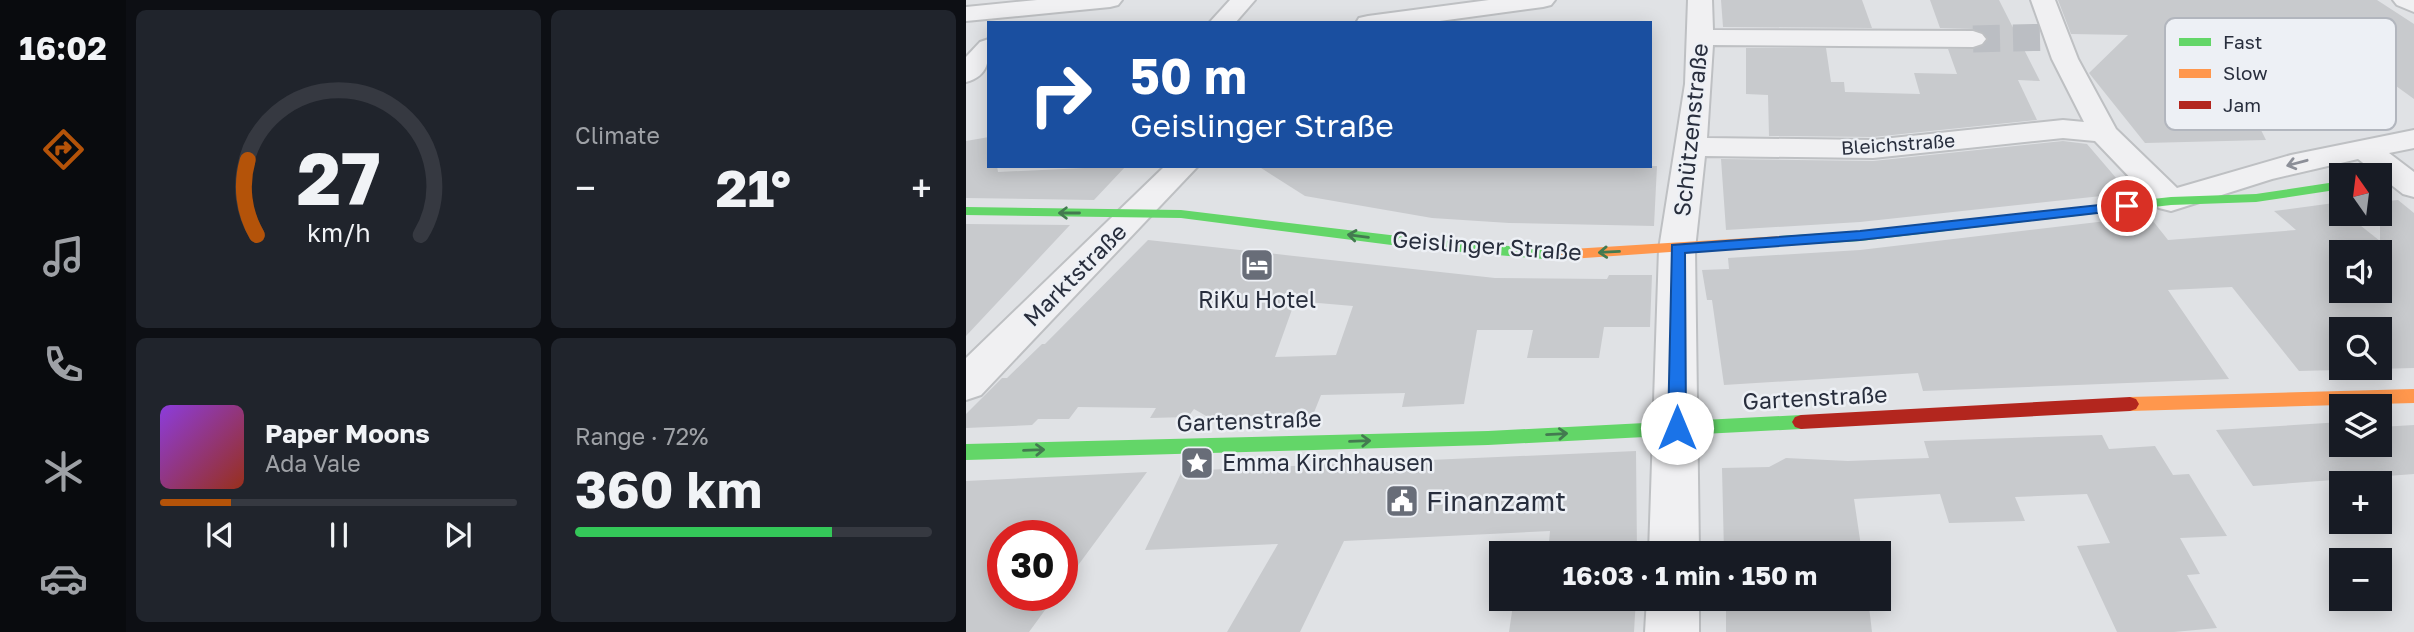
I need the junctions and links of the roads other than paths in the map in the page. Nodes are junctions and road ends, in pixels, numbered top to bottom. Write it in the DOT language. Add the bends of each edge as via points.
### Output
graph roads {
  1 [pos="1110,0"];
  2 [pos="1243,0"];
  3 [pos="1543,0"];
  4 [pos="1700,0"];
  5 [pos="2043,0"];
  6 [pos="2405,0"];
  7 [pos="1476,4"];
  8 [pos="2414,5"];
  9 [pos="1025,10"];
  10 [pos="966,14"];
  11 [pos="1223,21"];
  12 [pos="1379,21"];
  13 [pos="1701,37"];
  14 [pos="1973,38"];
  15 [pos="987,49"];
  16 [pos="987,73"];
  17 [pos="966,75"];
  18 [pos="2105,132"];
  19 [pos="2414,139"];
  20 [pos="1691,147"];
  21 [pos="2363,148"];
  22 [pos="1181,168"];
  23 [pos="2402,179"];
  24 [pos="2329,187"];
  25 [pos="2171,201"];
  26 [pos="966,211"];
  27 [pos="1137,213"];
  28 [pos="1677,249"];
  29 [pos="966,384"];
  30 [pos="2414,396"];
  31 [pos="1677,428"];
  32 [pos="966,452"];
  33 [pos="1674,541"];
  34 [pos="1673,611"];
  35 [pos="1672,632"];
  1 -- 9 [label="street"];
  2 -- 11 [label="street"];
  3 -- 7 [label="street"];
  4 -- 13 [label="street, Schützenstraße"];
  5 -- 18 [label="street" via="2065,59"];
  6 -- 8 [label="street"];
  7 -- 12 [label="street"];
  9 -- 10 [label="street"];
  13 -- 14 [label="street"];
  13 -- 20 [label="street, Schützenstraße"];
  15 -- 17 [label="street"];
  16 -- 17 [label="street"];
  18 -- 20 [label="street, Bleichstraße" via="2063,129 1873,149"];
  18 -- 25 [label="street"];
  19 -- 21 [label="street, Geislinger Straße"];
  20 -- 28 [label="street, Schützenstraße"];
  21 -- 23 [label="street"];
  21 -- 25 [label="street, Geislinger Straße, one-way"];
  22 -- 27 [label="street, Marktstraße"];
  24 -- 25 [label="street, Geislinger Straße" via="2256,198"];
  25 -- 28 [label="street, Geislinger Straße" via="1860,236"];
  27 -- 26 [label="street, Geislinger Straße, one-way"];
  28 -- 27 [label="street, Geislinger Straße, one-way" via="1559,255"];
  27 -- 29 [label="street, Marktstraße"];
  28 -- 31 [label="street, Schützenstraße"];
  30 -- 31 [label="street, Gartenstraße" via="2138,404"];
  32 -- 31 [label="street, Gartenstraße, one-way" via="1488,438"];
  31 -- 33 [label="street, Schützenstraße"];
  34 -- 35 [label="street"];
}
